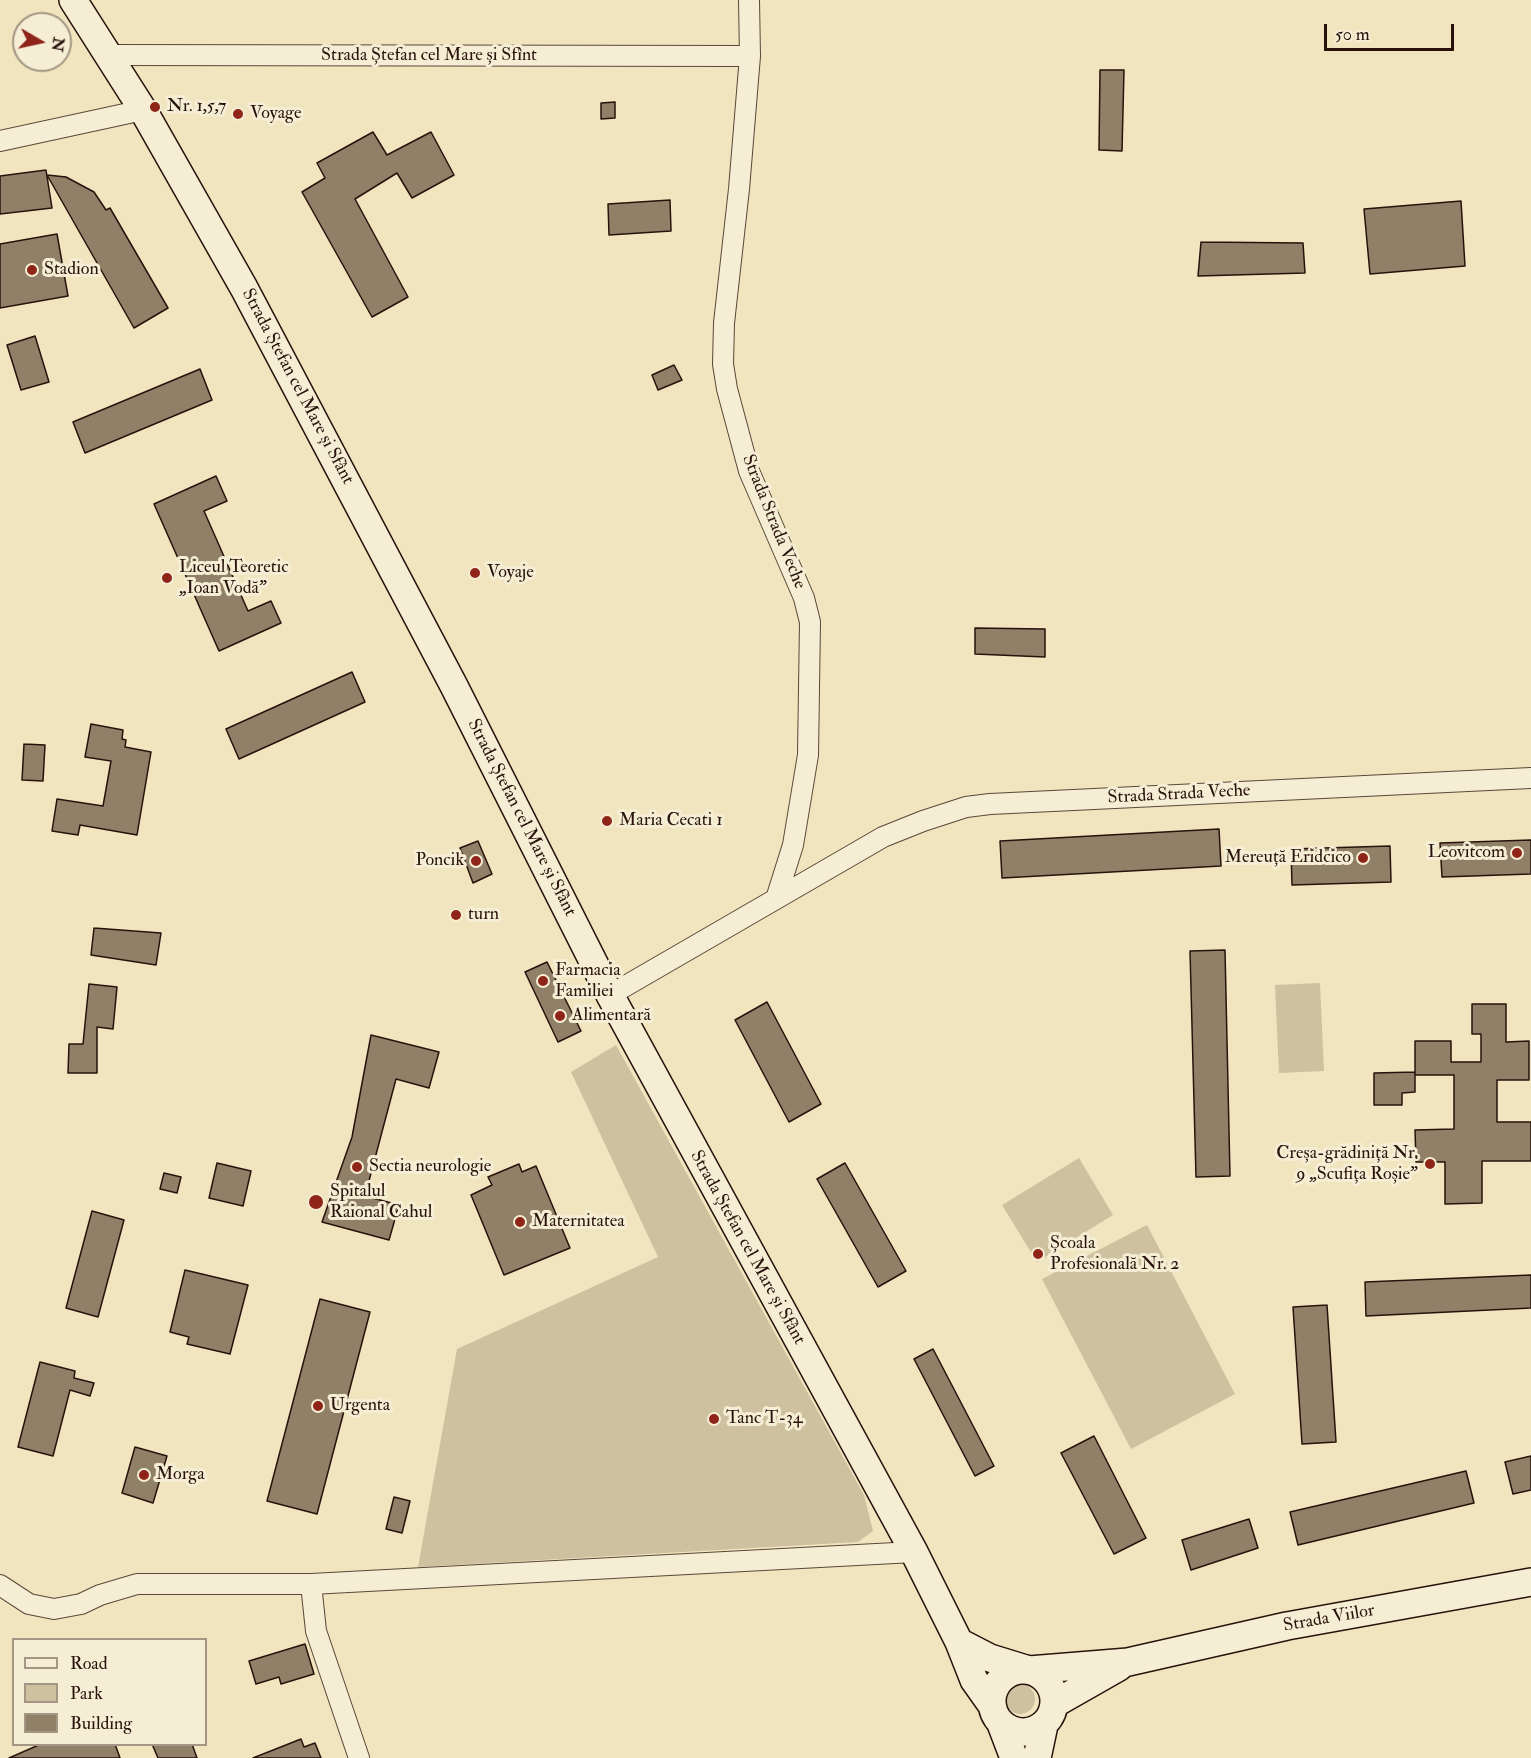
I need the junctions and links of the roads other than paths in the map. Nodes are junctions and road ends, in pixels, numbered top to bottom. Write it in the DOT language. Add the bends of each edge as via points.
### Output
graph roads {
  1 [pos="73,0"];
  2 [pos="749,0"];
  3 [pos="108,55"];
  4 [pos="750,56"];
  5 [pos="143,110"];
  6 [pos="0,141"];
  7 [pos="1531,778"];
  8 [pos="776,899"];
  9 [pos="610,995"];
  10 [pos="914,1552"];
  11 [pos="1531,1582"];
  12 [pos="311,1584"];
  13 [pos="0,1585"];
  14 [pos="959,1642"];
  15 [pos="1128,1662"];
  16 [pos="1029,1670"];
  17 [pos="996,1714"];
  18 [pos="1049,1715"];
  19 [pos="359,1758"];
  20 [pos="1014,1758"];
  21 [pos="1037,1758"];
  1 -- 3 [label="main road, Strada Ștefan cel Mare și Sfânt"];
  2 -- 4 [label="street, Strada Strada Veche"];
  3 -- 4 [label="street, Strada Ștefan cel Mare și Sfînt"];
  3 -- 5 [label="main road, Strada Ștefan cel Mare și Sfânt"];
  4 -- 8 [label="street, Strada Strada Veche" via="723,364 749,471 804,598 810,622 807,754 793,845"];
  5 -- 6 [label="street"];
  5 -- 9 [label="main road, Strada Ștefan cel Mare și Sfânt" via="244,288 376,537"];
  7 -- 8 [label="street, Strada Strada Veche" via="966,807 882,837"];
  8 -- 9 [label="street, Strada Strada Veche"];
  9 -- 10 [label="main road, Strada Ștefan cel Mare și Sfânt"];
  10 -- 12 [label="street"];
  10 -- 14 [label="main road, Strada Ștefan cel Mare și Sfânt"];
  11 -- 15 [label="main road, Strada Viilor" via="1287,1626"];
  12 -- 13 [label="street" via="137,1584 54,1609 29,1604"];
  12 -- 19 [label="street" via="316,1631"];
  14 -- 16 [label="main road" via="990,1658"];
  14 -- 17 [label="main road, Strada Ștefan cel Mare și Sfânt" via="974,1680"];
  15 -- 16 [label="main road"];
  15 -- 18 [label="main road"];
  16 -- 17 [label="main road" via="1017,1670 998,1682"];
  16 -- 18 [label="main road" via="1048,1683"];
  17 -- 18 [label="main road" via="1011,1731 1022,1733"];
  17 -- 20 [label="main road, Strada Ștefan cel Mare și Sfânt"];
  18 -- 21 [label="main road"];
}
